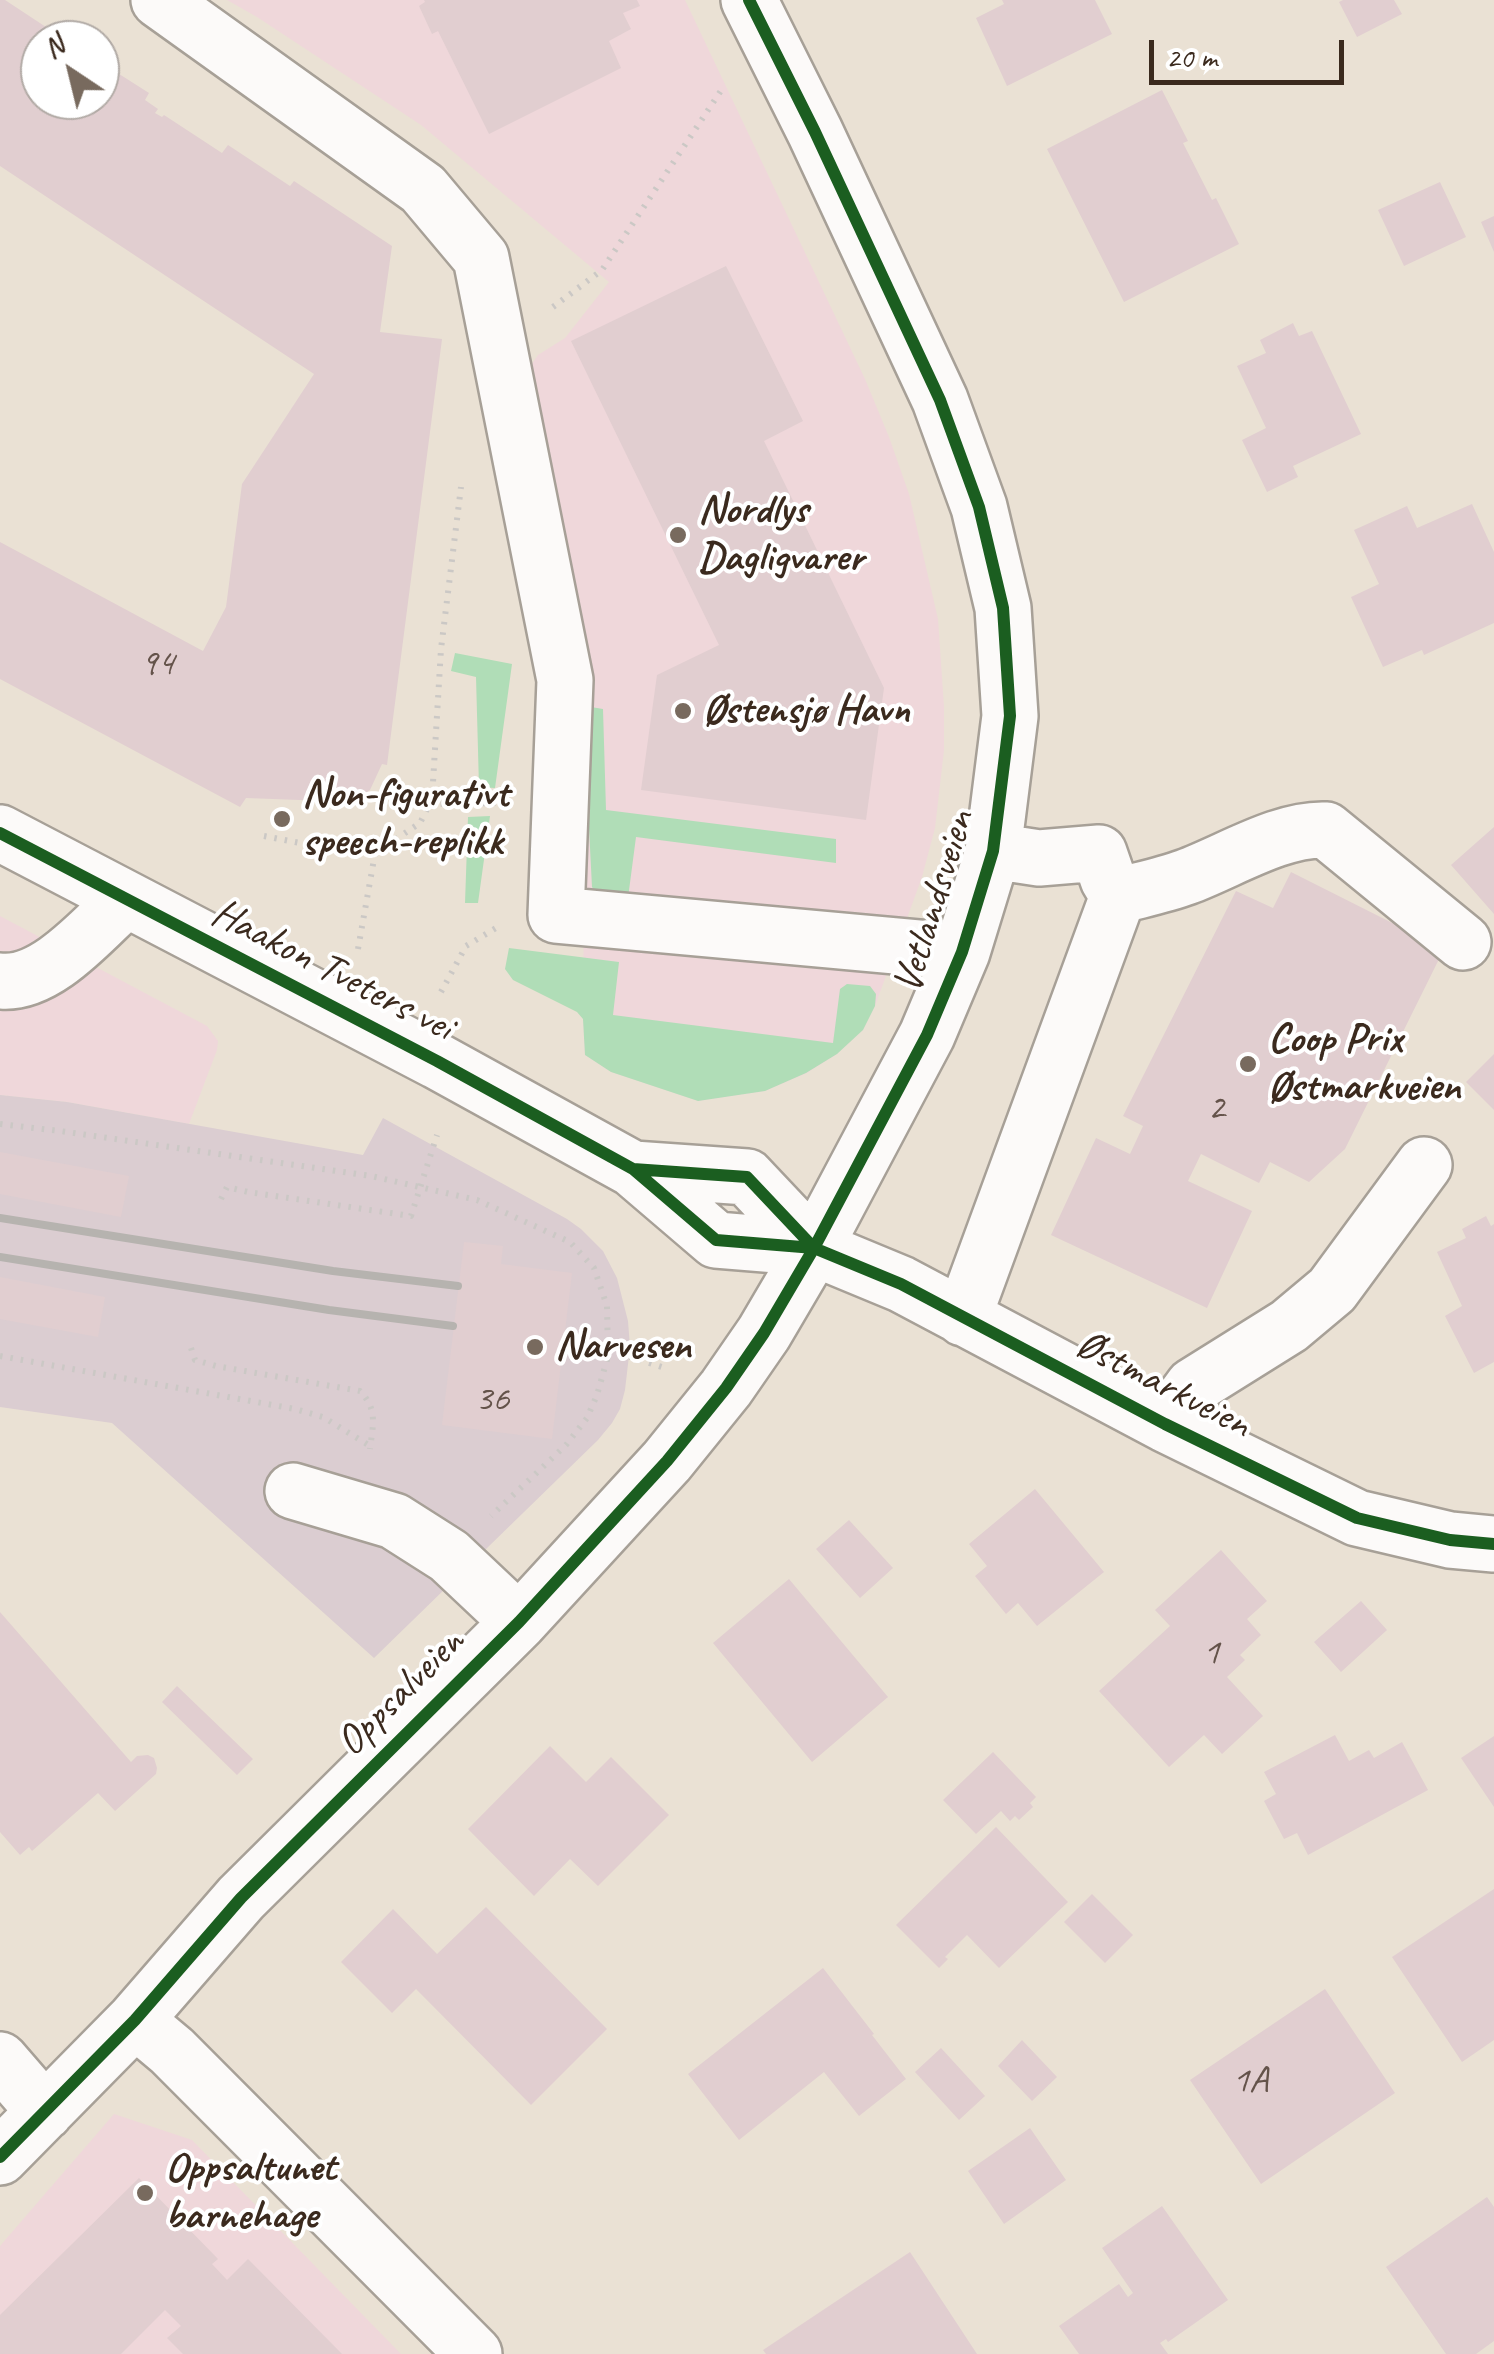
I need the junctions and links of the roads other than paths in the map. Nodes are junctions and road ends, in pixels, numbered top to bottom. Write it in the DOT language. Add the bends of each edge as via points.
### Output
graph roads {
  1 [pos="160,0"];
  2 [pos="749,0"];
  3 [pos="0,832"];
  4 [pos="994,851"];
  5 [pos="1118,896"];
  6 [pos="125,900"];
  7 [pos="1463,942"];
  8 [pos="962,952"];
  9 [pos="0,981"];
  10 [pos="1424,1165"];
  11 [pos="814,1248"];
  12 [pos="963,1318"];
  13 [pos="1165,1424"];
  14 [pos="294,1490"];
  15 [pos="1494,1544"];
  16 [pos="519,1622"];
  17 [pos="135,2020"];
  18 [pos="0,2060"];
  19 [pos="45,2112"];
  20 [pos="0,2157"];
  21 [pos="474,2354"];
  1 -- 8 [label="street" via="423,189 481,258 565,680 556,915"];
  2 -- 4 [label="street, Vetlandsveien" via="940,400 979,507 1003,608 1010,716"];
  3 -- 6 [label="street, Haakon Tveters vei"];
  4 -- 5 [label="street" via="1040,858 1099,853"];
  4 -- 8 [label="street, Vetlandsveien"];
  5 -- 7 [label="street" via="1184,878 1277,839 1326,830"];
  5 -- 12 [label="street"];
  6 -- 9 [label="street" via="46,969"];
  6 -- 11 [label="street, Haakon Tveters vei" via="633,1169 747,1177"];
  8 -- 11 [label="street, Vetlandsveien" via="927,1035"];
  10 -- 13 [label="street" via="1332,1290 1194,1386"];
  11 -- 12 [label="street, Østmarkveien"];
  11 -- 16 [label="street, Oppsalveien" via="726,1388"];
  12 -- 13 [label="street, Østmarkveien"];
  13 -- 15 [label="street, Østmarkveien" via="1357,1518"];
  14 -- 16 [label="street" via="394,1521 449,1556"];
  16 -- 17 [label="street, Oppsalveien" via="240,1898"];
  17 -- 19 [label="street, Oppsalveien"];
  17 -- 21 [label="street"];
  18 -- 19 [label="street"];
  19 -- 20 [label="street, Oppsalveien"];
}
